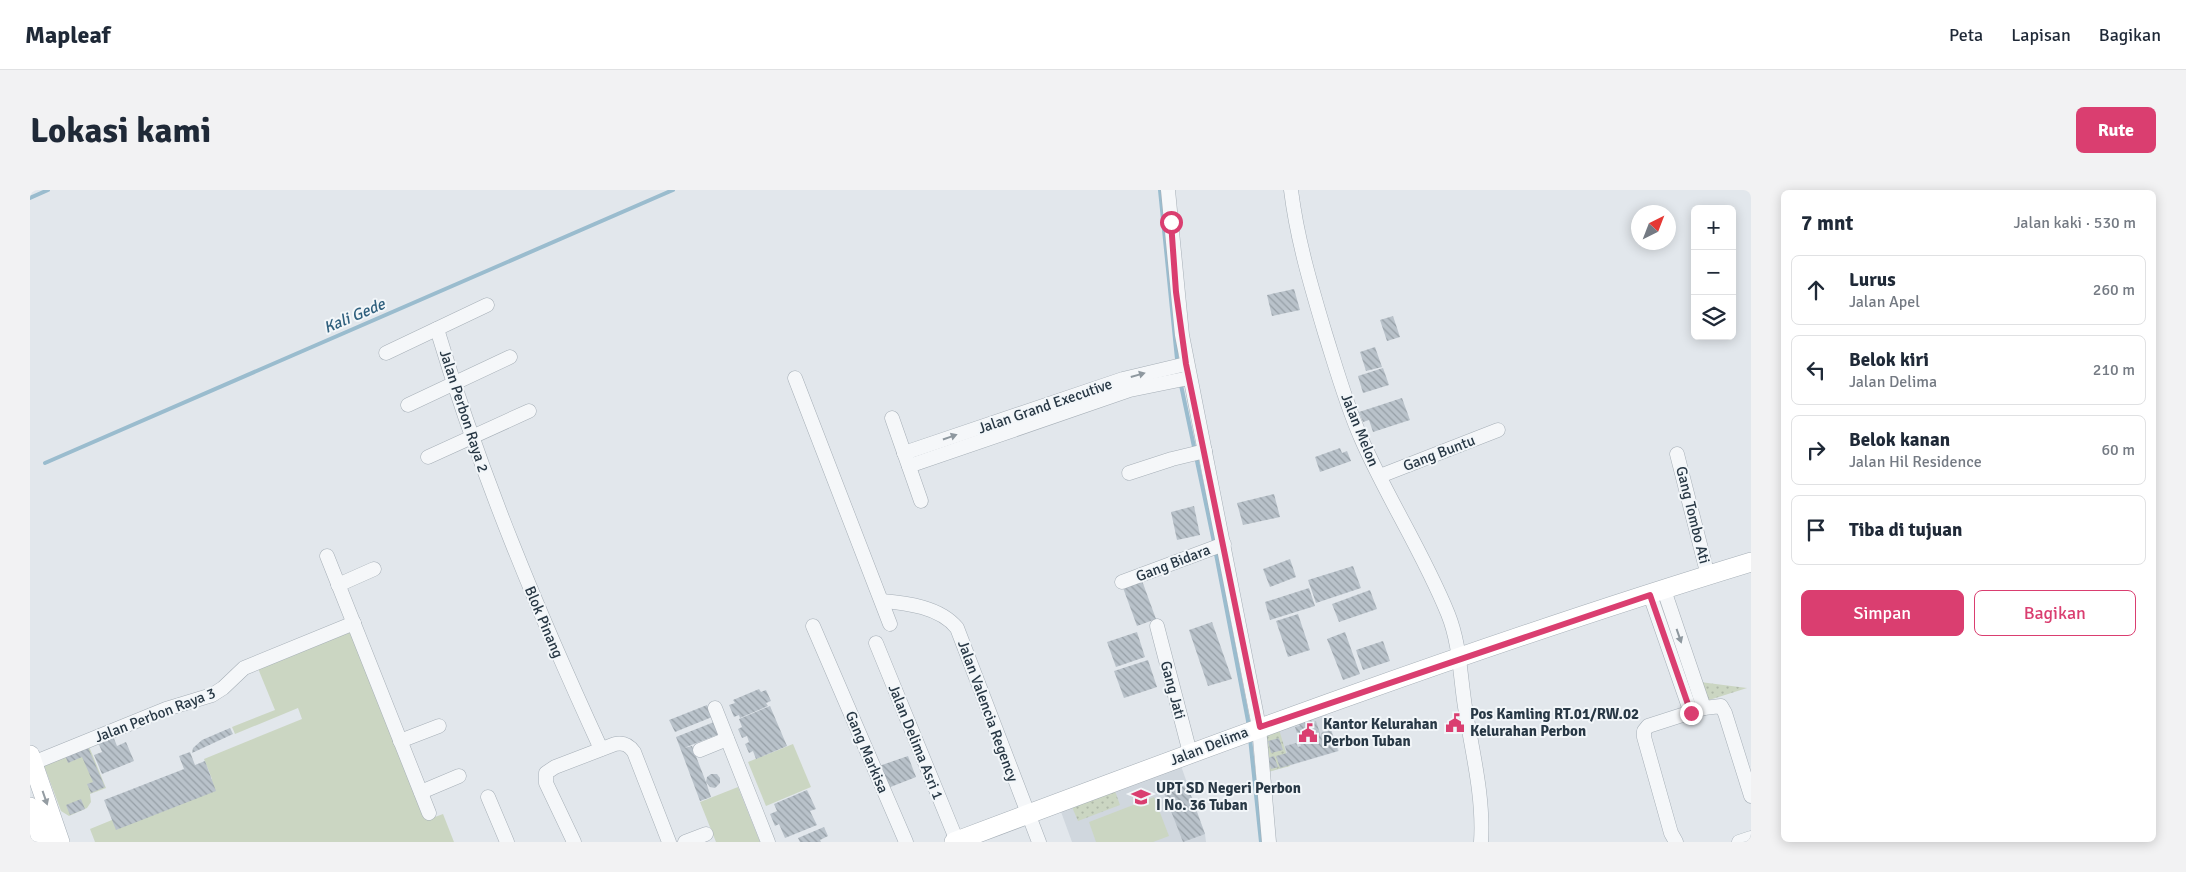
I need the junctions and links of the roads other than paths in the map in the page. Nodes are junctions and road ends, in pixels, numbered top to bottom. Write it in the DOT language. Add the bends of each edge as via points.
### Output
graph roads {
  1 [pos="1168,190"];
  2 [pos="1291,190"];
  3 [pos="487,305"];
  4 [pos="437,328"];
  5 [pos="386,352"];
  6 [pos="510,357"];
  7 [pos="1186,364"];
  8 [pos="1163,376"];
  9 [pos="795,378"];
  10 [pos="1190,378"];
  11 [pos="454,384"];
  12 [pos="408,405"];
  13 [pos="529,410"];
  14 [pos="892,418"];
  15 [pos="1022,420"];
  16 [pos="1498,430"];
  17 [pos="472,437"];
  18 [pos="904,453"];
  19 [pos="1198,453"];
  20 [pos="1677,454"];
  21 [pos="428,457"];
  22 [pos="909,466"];
  23 [pos="1129,473"];
  24 [pos="1380,476"];
  25 [pos="492,493"];
  26 [pos="921,501"];
  27 [pos="1224,544"];
  28 [pos="327,556"];
  29 [pos="1751,562"];
  30 [pos="374,569"];
  31 [pos="1708,576"];
  32 [pos="1122,582"];
  33 [pos="338,585"];
  34 [pos="1657,592"];
  35 [pos="882,601"];
  36 [pos="354,623"];
  37 [pos="890,624"];
  38 [pos="813,626"];
  39 [pos="1157,626"];
  40 [pos="876,643"];
  41 [pos="1460,658"];
  42 [pos="715,708"];
  43 [pos="1698,710"];
  44 [pos="439,726"];
  45 [pos="1252,730"];
  46 [pos="727,739"];
  47 [pos="400,741"];
  48 [pos="601,750"];
  49 [pos="700,750"];
  50 [pos="1190,753"];
  51 [pos="31,759"];
  52 [pos="459,776"];
  53 [pos="421,792"];
  54 [pos="1751,796"];
  55 [pos="488,797"];
  56 [pos="30,807"];
  57 [pos="429,813"];
  58 [pos="1027,815"];
  59 [pos="706,834"];
  60 [pos="49,837"];
  61 [pos="1751,838"];
  62 [pos="955,841"];
  63 [pos="507,842"];
  64 [pos="574,842"];
  65 [pos="669,842"];
  66 [pos="685,842"];
  67 [pos="768,842"];
  68 [pos="906,842"];
  69 [pos="1039,842"];
  70 [pos="1269,842"];
  71 [pos="1481,842"];
  72 [pos="1676,842"];
  73 [pos="1739,842"];
  1 -- 7 [label="street" via="1176,292"];
  2 -- 24 [label="street, Jalan Melon" via="1302,252 1333,357 1361,438"];
  3 -- 4 [label="street"];
  4 -- 5 [label="street"];
  4 -- 11 [label="street, Jalan Perbon Raya 2"];
  6 -- 11 [label="street"];
  7 -- 8 [label="street, Jalan Grand Executive"];
  7 -- 10 [label="street"];
  8 -- 10 [label="street, Jalan Grand Executive"];
  8 -- 15 [label="street, Jalan Grand Executive" via="1123,379"];
  9 -- 35 [label="street"];
  10 -- 19 [label="street"];
  11 -- 12 [label="street"];
  11 -- 17 [label="street, Jalan Perbon Raya 2"];
  13 -- 17 [label="street"];
  14 -- 18 [label="street"];
  18 -- 15 [label="street, Jalan Grand Executive, one-way"];
  15 -- 22 [label="street, Jalan Grand Executive"];
  16 -- 24 [label="street, Gang Buntu"];
  17 -- 21 [label="street"];
  17 -- 25 [label="street, Jalan Perbon Raya 2"];
  18 -- 22 [label="street"];
  19 -- 23 [label="street"];
  19 -- 27 [label="street"];
  20 -- 31 [label="street, Gang Tombo Ati"];
  22 -- 26 [label="street"];
  24 -- 41 [label="street, Jalan Melon" via="1437,590 1454,630"];
  25 -- 48 [label="street, Blok Pinang"];
  27 -- 32 [label="street, Gang Bidara"];
  27 -- 45 [label="street"];
  28 -- 33 [label="street"];
  29 -- 31 [label="street, Jalan Delima"];
  30 -- 33 [label="street"];
  31 -- 34 [label="street, Jalan Delima"];
  33 -- 36 [label="street"];
  34 -- 41 [label="street, Jalan Delima"];
  34 -- 43 [label="street"];
  35 -- 37 [label="street"];
  35 -- 58 [label="street, Jalan Valencia Regency" via="927,609 957,628"];
  36 -- 47 [label="street"];
  36 -- 51 [label="street, Jalan Perbon Raya 3" via="244,668 212,694"];
  38 -- 68 [label="street, Gang Markisa"];
  39 -- 50 [label="street, Gang Jati"];
  40 -- 62 [label="street, Jalan Delima Asri 1"];
  41 -- 45 [label="street, Jalan Delima"];
  41 -- 71 [label="street, Jalan Melon" via="1480,795"];
  42 -- 46 [label="street"];
  43 -- 54 [label="street" via="1717,705 1723,708"];
  43 -- 72 [label="street" via="1652,725 1643,734"];
  44 -- 47 [label="street"];
  45 -- 50 [label="street, Jalan Delima"];
  45 -- 70 [label="street"];
  46 -- 49 [label="street"];
  46 -- 67 [label="street"];
  47 -- 53 [label="street"];
  48 -- 64 [label="street" via="555,767 545,775"];
  48 -- 65 [label="street" via="619,743 632,749"];
  50 -- 58 [label="street, Jalan Delima"];
  51 -- 60 [label="street, one-way"];
  52 -- 53 [label="street"];
  53 -- 57 [label="street"];
  55 -- 63 [label="street"];
  56 -- 60 [label="street"];
  58 -- 62 [label="street, Jalan Delima"];
  58 -- 69 [label="street, Jalan Valencia Regency"];
  59 -- 66 [label="street"];
  61 -- 73 [label="street"];
}
